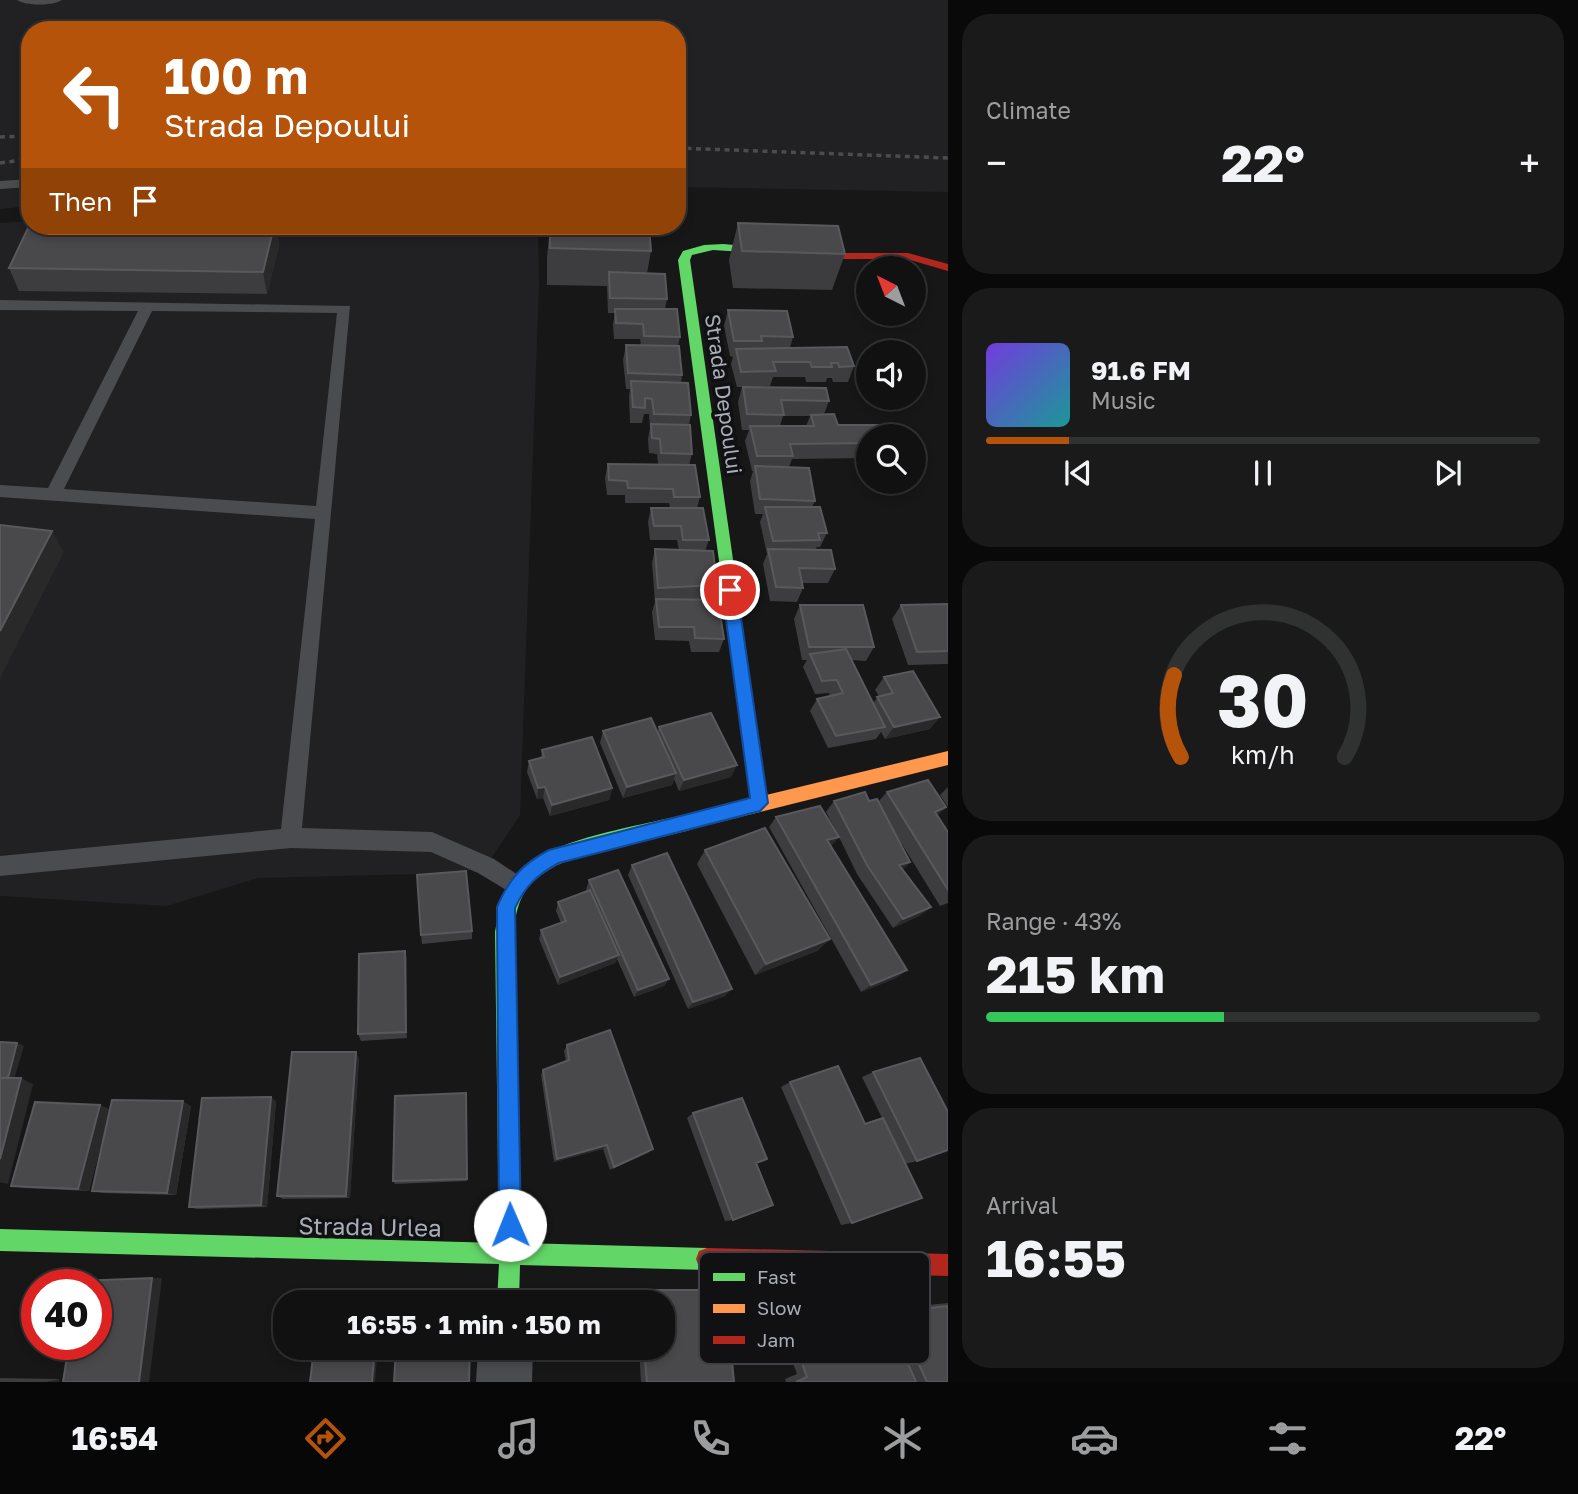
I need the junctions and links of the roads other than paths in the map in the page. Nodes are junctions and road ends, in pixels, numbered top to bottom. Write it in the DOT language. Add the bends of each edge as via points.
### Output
graph roads {
  1 [pos="22,0"];
  2 [pos="57,0"];
  3 [pos="21,184"];
  4 [pos="0,185"];
  5 [pos="948,268"];
  6 [pos="0,305"];
  7 [pos="148,307"];
  8 [pos="0,491"];
  9 [pos="52,496"];
  10 [pos="324,513"];
  11 [pos="948,758"];
  12 [pos="760,803"];
  13 [pos="291,838"];
  14 [pos="0,866"];
  15 [pos="516,886"];
  16 [pos="0,1240"];
  17 [pos="510,1252"];
  18 [pos="699,1258"];
  19 [pos="930,1264"];
  20 [pos="948,1265"];
  21 [pos="508,1290"];
  22 [pos="505,1360"];
  23 [pos="504,1382"];
  1 -- 2 [label="lane"];
  3 -- 4 [label="lane"];
  5 -- 12 [label="street, Strada Depoului" via="908,256 817,256 730,247 695,248 684,260"];
  6 -- 7 [label="lane"];
  7 -- 9 [label="lane"];
  7 -- 10 [label="lane" via="345,309"];
  8 -- 9 [label="lane"];
  9 -- 10 [label="lane"];
  10 -- 13 [label="lane"];
  11 -- 12 [label="street"];
  12 -- 15 [label="street" via="555,855 533,867"];
  13 -- 14 [label="lane"];
  13 -- 15 [label="lane" via="432,842 486,866"];
  15 -- 17 [label="street" via="506,907 504,932"];
  16 -- 17 [label="street, Strada Urlea"];
  17 -- 18 [label="street, Strada Urlea"];
  17 -- 21 [label="street"];
  19 -- 20 [label="street, Strada Urlea"];
  22 -- 23 [label="street"];
}
